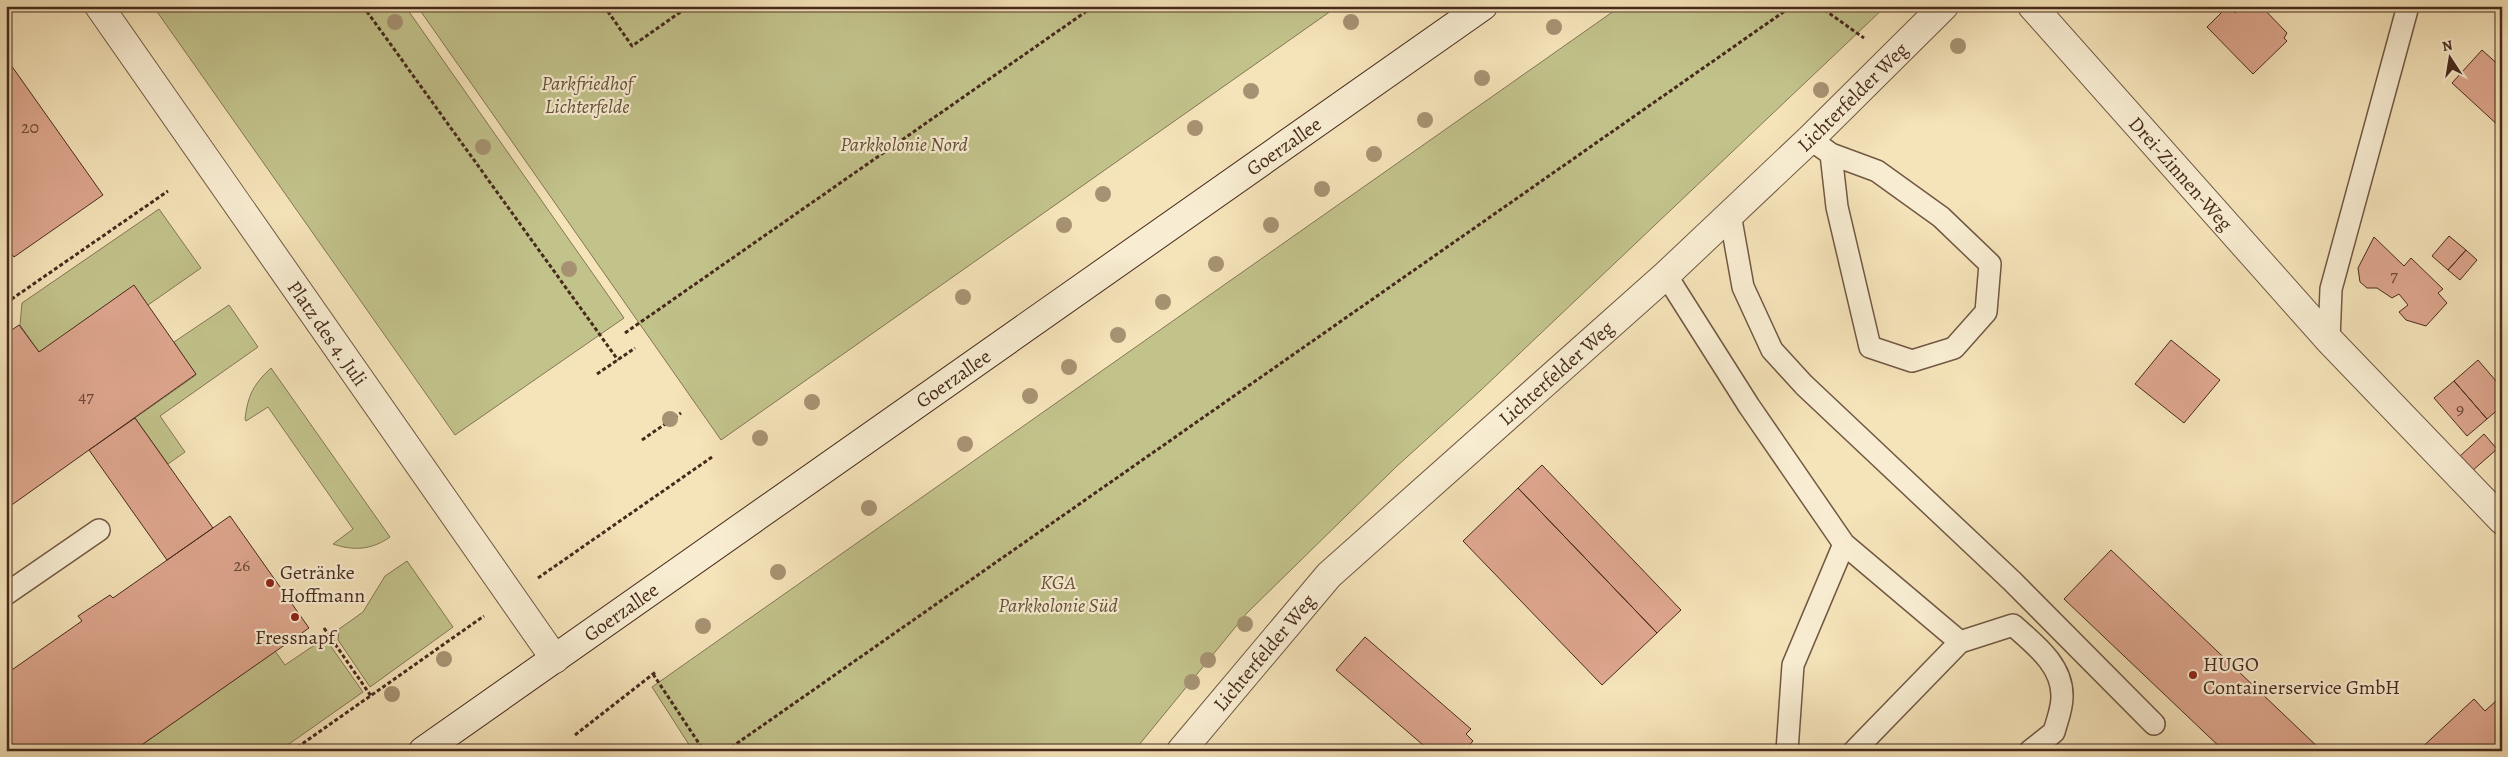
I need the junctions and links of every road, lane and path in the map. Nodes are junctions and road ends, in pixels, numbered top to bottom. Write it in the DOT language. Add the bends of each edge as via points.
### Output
graph roads {
  1 [pos="99,6"];
  2 [pos="363,6"];
  3 [pos="604,6"];
  4 [pos="689,6"];
  5 [pos="1094,6"];
  6 [pos="1483,6"];
  7 [pos="1792,6"];
  8 [pos="1819,6"];
  9 [pos="1944,6"];
  10 [pos="2032,6"];
  11 [pos="2408,6"];
  12 [pos="1893,59"];
  13 [pos="1821,147"];
  14 [pos="168,191"];
  15 [pos="1730,214"];
  16 [pos="1666,275"];
  17 [pos="6,303"];
  18 [pos="625,333"];
  19 [pos="2329,340"];
  20 [pos="635,348"];
  21 [pos="618,360"];
  22 [pos="597,374"];
  23 [pos="681,413"];
  24 [pos="642,440"];
  25 [pos="712,457"];
  26 [pos="2502,520"];
  27 [pos="99,530"];
  28 [pos="1844,544"];
  29 [pos="6,594"];
  30 [pos="512,597"];
  31 [pos="324,628"];
  32 [pos="1960,642"];
  33 [pos="555,658"];
  34 [pos="371,696"];
  35 [pos="2154,724"];
  36 [pos="575,735"];
  37 [pos="292,751"];
  38 [pos="423,751"];
  39 [pos="704,751"];
  40 [pos="726,751"];
  41 [pos="1181,751"];
  42 [pos="1787,751"];
  43 [pos="1854,751"];
  44 [pos="2030,751"];
  1 -- 30 [label="street, Platz des 4. Juli"];
  2 -- 21 [label="path"];
  3 -- 4 [label="path" via="632,46"];
  5 -- 18 [label="path"];
  6 -- 33 [label="street, Goerzallee"];
  7 -- 40 [label="path"];
  8 -- 12 [label="path"];
  9 -- 12 [label="street, Lichterfelder Weg"];
  10 -- 19 [label="street, Drei-Zinnen-Weg"];
  11 -- 19 [label="lane" via="2331,289"];
  12 -- 13 [label="street, Lichterfelder Weg"];
  13 -- 13 [label="lane" via="1877,171 1941,216 1990,264 1986,312 1954,348 1912,361 1870,347"];
  13 -- 15 [label="street, Lichterfelder Weg"];
  14 -- 17 [label="path"];
  15 -- 16 [label="street, Lichterfelder Weg"];
  15 -- 35 [label="lane" via="1742,287 1772,350 1804,385 2012,581"];
  16 -- 28 [label="lane" via="1749,406"];
  16 -- 41 [label="street, Lichterfelder Weg" via="1329,575"];
  19 -- 26 [label="street, Drei-Zinnen-Weg"];
  20 -- 21 [label="path"];
  21 -- 22 [label="path"];
  23 -- 24 [label="path"];
  25 -- 30 [label="path"];
  27 -- 29 [label="lane"];
  28 -- 32 [label="lane"];
  28 -- 42 [label="lane" via="1793,665"];
  30 -- 33 [label="street, Platz des 4. Juli"];
  30 -- 34 [label="path"];
  31 -- 34 [label="path"];
  32 -- 43 [label="lane"];
  32 -- 44 [label="lane" via="2013,625 2042,651 2055,668 2062,696 2054,732"];
  33 -- 38 [label="street, Goerzallee"];
  34 -- 37 [label="path"];
  36 -- 39 [label="path" via="655,673"];
}
